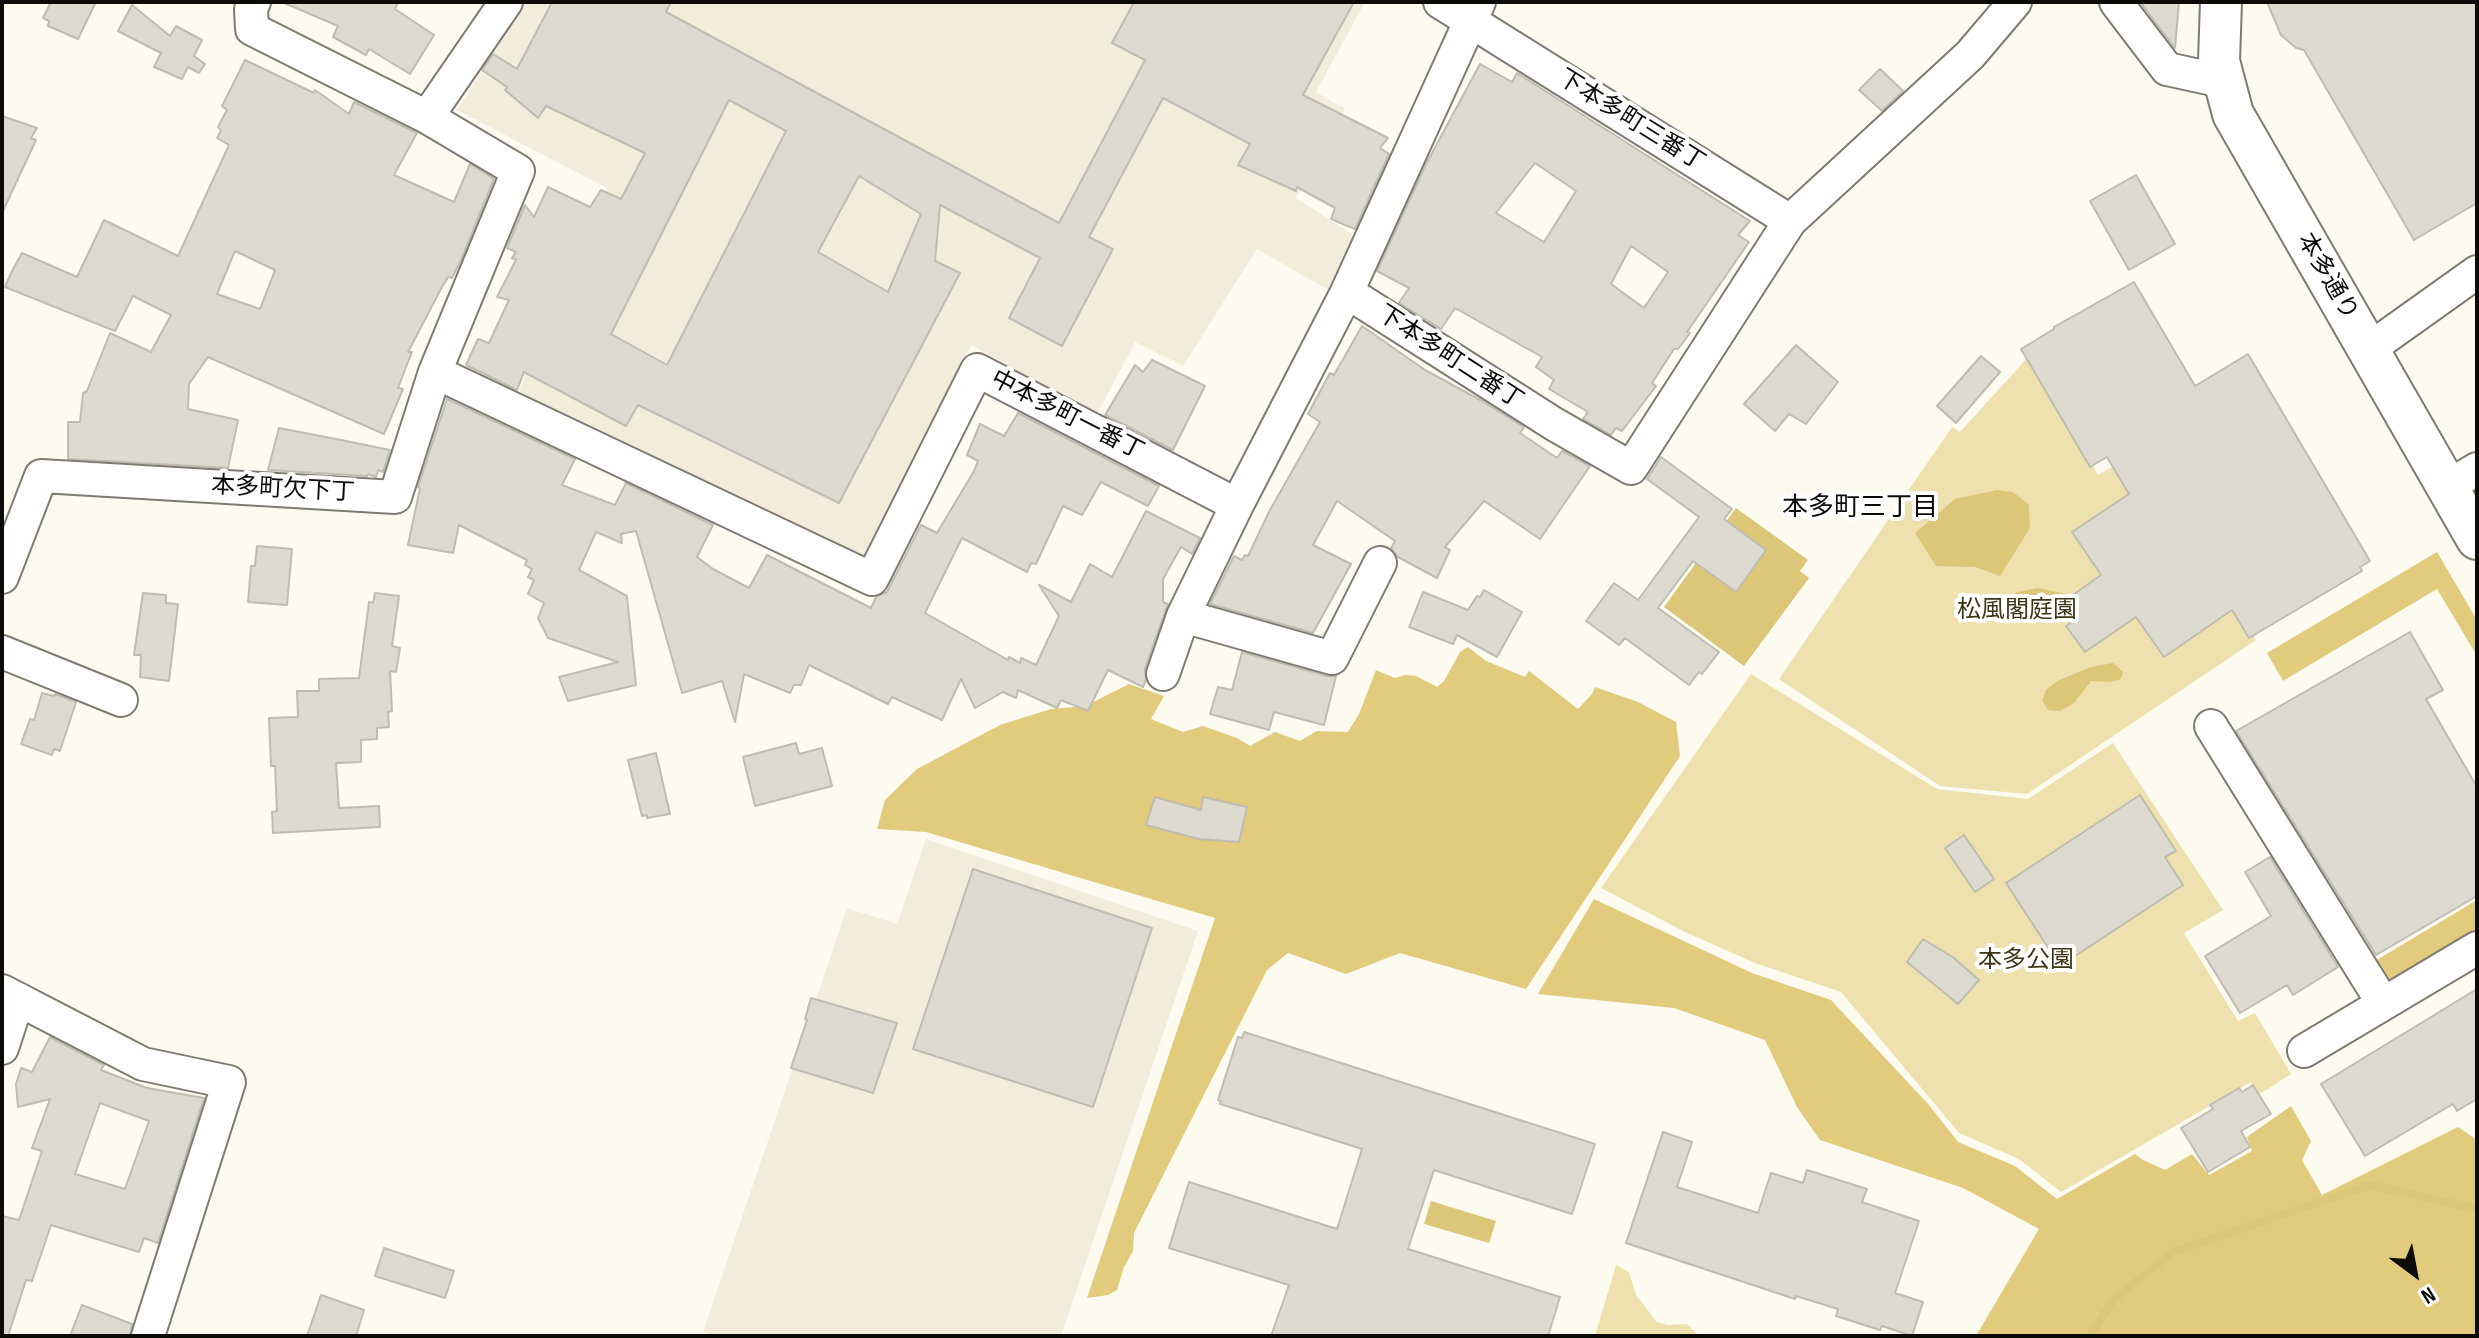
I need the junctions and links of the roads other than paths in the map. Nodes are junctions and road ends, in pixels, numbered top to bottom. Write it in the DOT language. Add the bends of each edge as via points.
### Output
graph roads {
  1 [pos="506,2"];
  2 [pos="1440,2"];
  3 [pos="2015,2"];
  4 [pos="2116,2"];
  5 [pos="247,4"];
  6 [pos="2226,8"];
  7 [pos="1475,12"];
  8 [pos="2222,81"];
  9 [pos="427,117"];
  10 [pos="1790,221"];
  11 [pos="2477,272"];
  12 [pos="1347,292"];
  13 [pos="2369,349"];
  14 [pos="435,372"];
  15 [pos="2462,478"];
  16 [pos="1237,505"];
  17 [pos="2477,539"];
  18 [pos="1380,563"];
  19 [pos="2,577"];
  20 [pos="1183,616"];
  21 [pos="2,652"];
  22 [pos="1163,674"];
  23 [pos="121,700"];
  24 [pos="2211,726"];
  25 [pos="2477,948"];
  26 [pos="10,995"];
  27 [pos="2383,1003"];
  28 [pos="2,1048"];
  29 [pos="2304,1051"];
  30 [pos="148,1336"];
  1 -- 9 [label="street"];
  2 -- 7 [label="street, 下本多町三番丁"];
  3 -- 10 [label="street" via="1970,55"];
  4 -- 8 [label="street" via="2167,69"];
  5 -- 9 [label="street" via="252,29"];
  6 -- 8 [label="street, 本多通り" via="2219,61"];
  7 -- 10 [label="street, 下本多町三番丁"];
  7 -- 12 [label="street"];
  8 -- 13 [label="street, 本多通り" via="2233,114"];
  9 -- 14 [label="street" via="518,171"];
  10 -- 12 [label="street, 下本多町二番丁" via="1631,468"];
  11 -- 13 [label="street"];
  12 -- 16 [label="street"];
  13 -- 15 [label="street, 本多通り"];
  14 -- 16 [label="street, 中本多町一番丁" via="872,579 977,370"];
  14 -- 19 [label="street, 本多町欠下丁" via="395,497 41,476"];
  15 -- 17 [label="street, 本多通り"];
  16 -- 20 [label="street"];
  18 -- 20 [label="street" via="1332,658"];
  20 -- 22 [label="street"];
  21 -- 23 [label="street"];
  24 -- 27 [label="street"];
  25 -- 27 [label="street"];
  26 -- 28 [label="street"];
  26 -- 30 [label="street" via="143,1064 229,1082"];
  27 -- 29 [label="street"];
}
